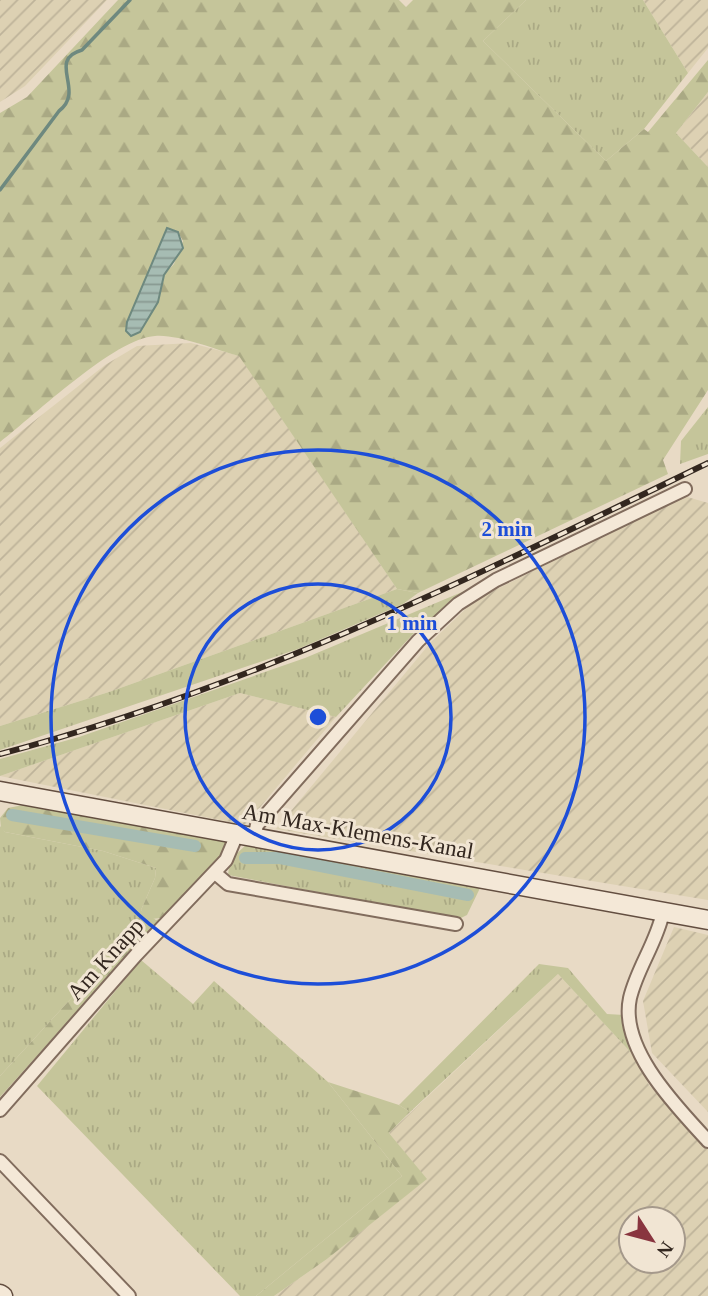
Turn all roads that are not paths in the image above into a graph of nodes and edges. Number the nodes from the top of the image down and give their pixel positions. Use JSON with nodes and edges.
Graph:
{"nodes":[{"id":1,"x":685,"y":489,"type":"dead end"},
{"id":2,"x":0,"y":792,"type":"edge"},
{"id":3,"x":246,"y":836,"type":"junction"},
{"id":4,"x":215,"y":873,"type":"junction"},
{"id":5,"x":663,"y":912,"type":"junction"},
{"id":6,"x":708,"y":920,"type":"edge"},
{"id":7,"x":456,"y":923,"type":"dead end"},
{"id":8,"x":0,"y":1111,"type":"edge"},
{"id":9,"x":708,"y":1141,"type":"edge"},
{"id":10,"x":0,"y":1161,"type":"edge"},
{"id":11,"x":129,"y":1296,"type":"edge"}],
"edges":[{"from":1,"to":3,"type":"street","name":"Am Knapp"},
{"from":2,"to":3,"type":"main road","name":"Am Max-Klemens-Kanal"},
{"from":3,"to":4,"type":"street","name":"Am Knapp"},
{"from":3,"to":5,"type":"main road","name":"Am Max-Klemens-Kanal"},
{"from":4,"to":7,"type":"street"},
{"from":4,"to":8,"type":"street","name":"Am Knapp"},
{"from":5,"to":6,"type":"main road","name":"Am Max-Klemens-Kanal"},
{"from":5,"to":9,"type":"street"},
{"from":10,"to":11,"type":"street"}]}
